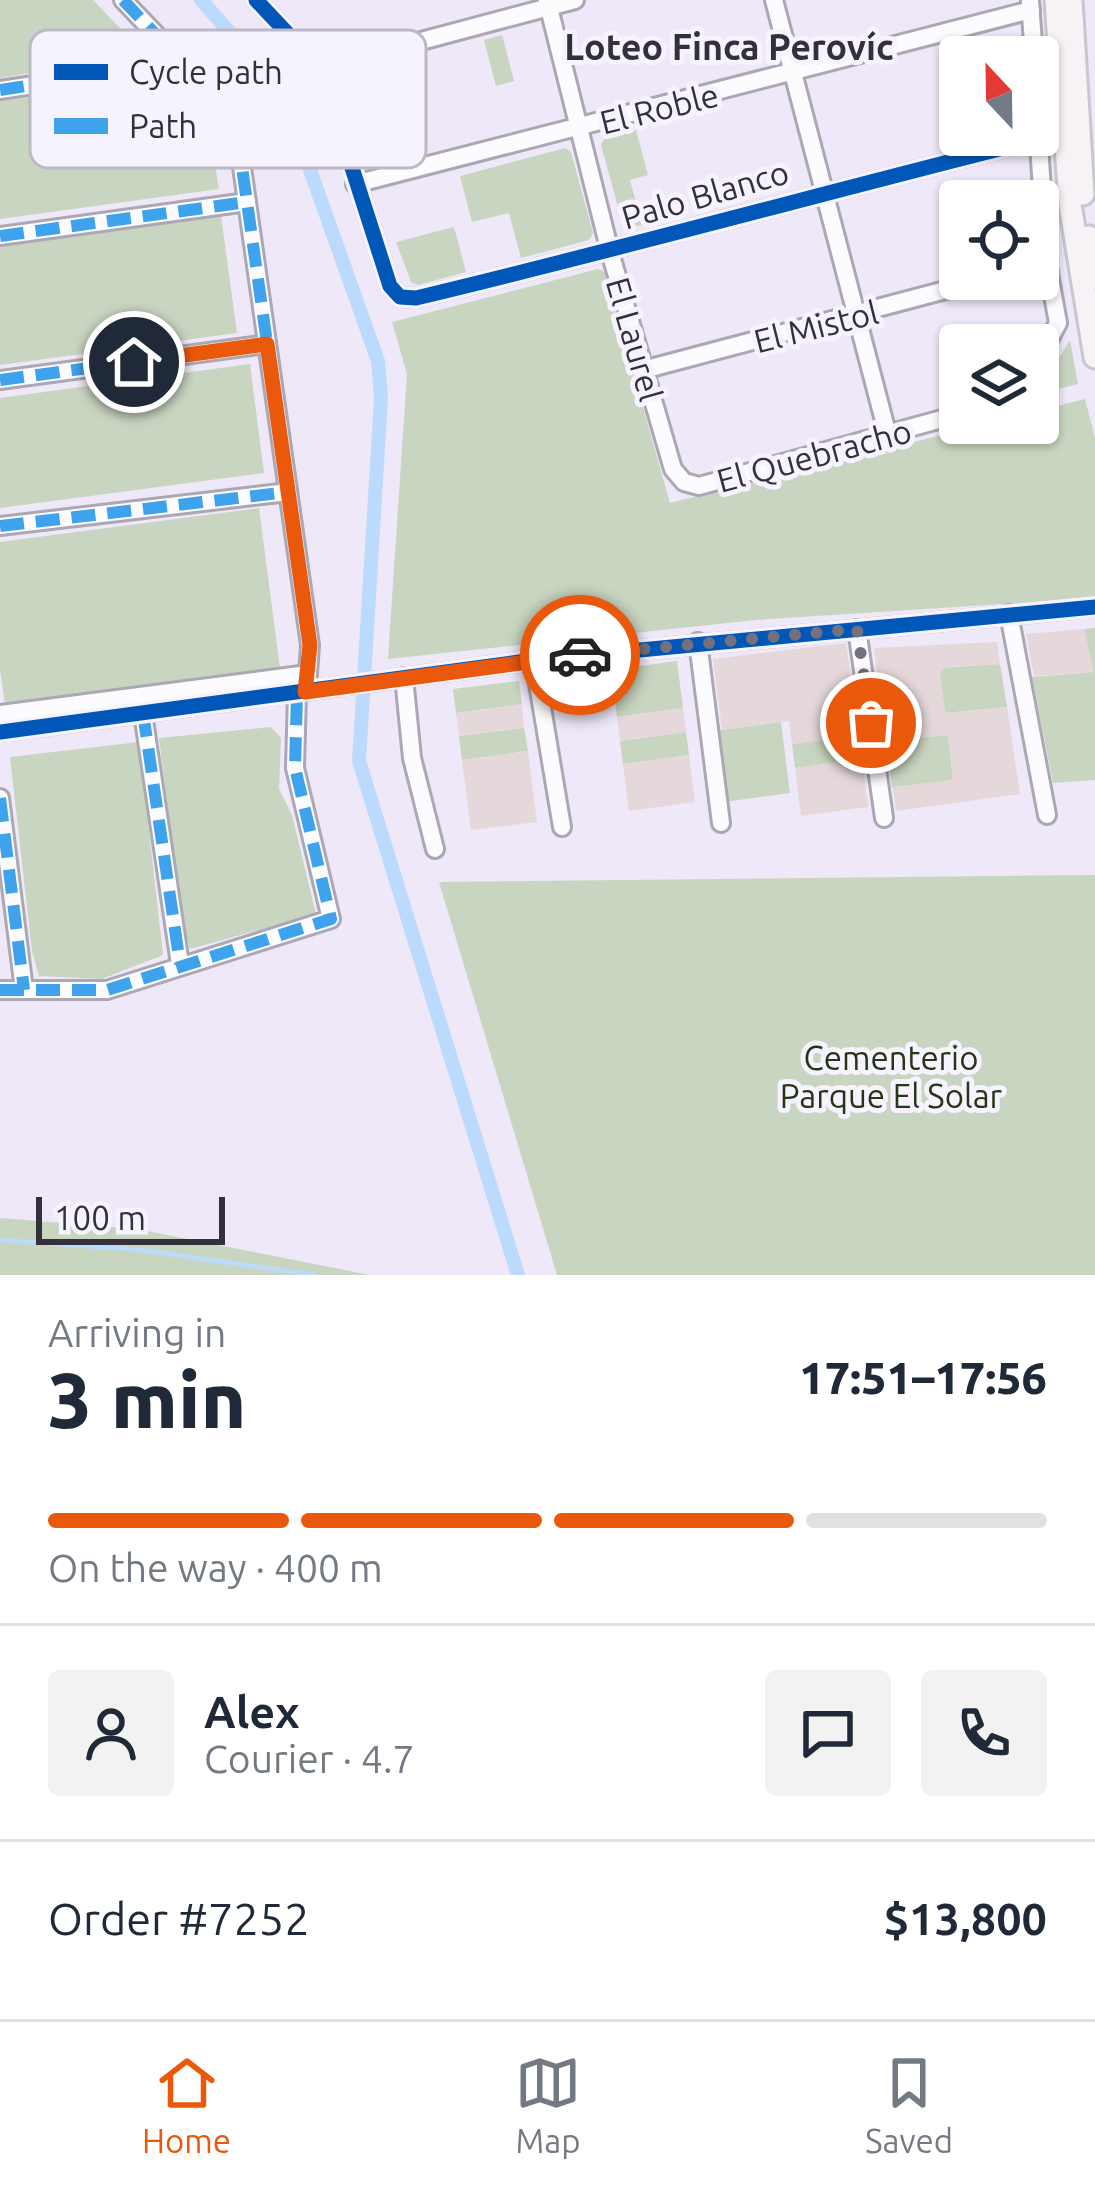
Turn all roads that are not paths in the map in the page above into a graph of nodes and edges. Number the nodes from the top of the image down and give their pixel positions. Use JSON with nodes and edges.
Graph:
{"nodes":[{"id":1,"x":123,"y":0,"type":"edge"},
{"id":2,"x":256,"y":0,"type":"edge"},
{"id":3,"x":575,"y":0,"type":"edge"},
{"id":4,"x":774,"y":0,"type":"edge"},
{"id":5,"x":1056,"y":0,"type":"edge"},
{"id":6,"x":1071,"y":0,"type":"edge"},
{"id":7,"x":548,"y":3,"type":"edge"},
{"id":8,"x":1030,"y":5,"type":"edge"},
{"id":9,"x":153,"y":30,"type":"edge"},
{"id":10,"x":284,"y":30,"type":"edge"},
{"id":11,"x":1032,"y":36,"type":"edge"},
{"id":12,"x":426,"y":38,"type":"edge"},
{"id":13,"x":793,"y":74,"type":"junction"},
{"id":14,"x":30,"y":85,"type":"edge"},
{"id":15,"x":0,"y":90,"type":"edge"},
{"id":16,"x":580,"y":128,"type":"junction"},
{"id":17,"x":959,"y":156,"type":"edge"},
{"id":18,"x":426,"y":166,"type":"edge"},
{"id":19,"x":242,"y":168,"type":"edge"},
{"id":20,"x":350,"y":168,"type":"edge"},
{"id":21,"x":419,"y":168,"type":"edge"},
{"id":22,"x":355,"y":184,"type":"junction"},
{"id":23,"x":824,"y":192,"type":"junction"},
{"id":24,"x":248,"y":202,"type":"junction"},
{"id":25,"x":0,"y":236,"type":"edge"},
{"id":26,"x":610,"y":252,"type":"junction"},
{"id":27,"x":1095,"y":278,"type":"edge"},
{"id":28,"x":939,"y":293,"type":"edge"},
{"id":29,"x":856,"y":316,"type":"junction"},
{"id":30,"x":267,"y":344,"type":"junction"},
{"id":31,"x":1095,"y":357,"type":"edge"},
{"id":32,"x":643,"y":370,"type":"junction"},
{"id":33,"x":0,"y":380,"type":"edge"},
{"id":34,"x":939,"y":420,"type":"edge"},
{"id":35,"x":888,"y":436,"type":"junction"},
{"id":36,"x":673,"y":469,"type":"joint"},
{"id":37,"x":288,"y":492,"type":"junction"},
{"id":38,"x":0,"y":526,"type":"edge"},
{"id":39,"x":1095,"y":607,"type":"edge"},
{"id":40,"x":1009,"y":614,"type":"junction"},
{"id":41,"x":857,"y":629,"type":"junction"},
{"id":42,"x":698,"y":642,"type":"junction"},
{"id":43,"x":534,"y":660,"type":"junction"},
{"id":44,"x":404,"y":677,"type":"junction"},
{"id":45,"x":303,"y":686,"type":"junction"},
{"id":46,"x":143,"y":713,"type":"junction"},
{"id":47,"x":0,"y":714,"type":"edge"},
{"id":48,"x":0,"y":732,"type":"edge"},
{"id":49,"x":0,"y":798,"type":"edge"},
{"id":50,"x":1046,"y":815,"type":"dead end"},
{"id":51,"x":884,"y":818,"type":"dead end"},
{"id":52,"x":721,"y":823,"type":"dead end"},
{"id":53,"x":562,"y":827,"type":"dead end"},
{"id":54,"x":435,"y":849,"type":"dead end"},
{"id":55,"x":180,"y":964,"type":"junction"},
{"id":56,"x":0,"y":990,"type":"edge"},
{"id":57,"x":24,"y":990,"type":"junction"}],
"edges":[{"from":1,"to":9,"type":"street"},
{"from":2,"to":10,"type":"street"},
{"from":3,"to":7,"type":"street"},
{"from":4,"to":13,"type":"street"},
{"from":5,"to":31,"type":"main road"},
{"from":6,"to":27,"type":"main road"},
{"from":7,"to":12,"type":"street"},
{"from":7,"to":16,"type":"street","name":"El Laurel"},
{"from":8,"to":11,"type":"street"},
{"from":8,"to":13,"type":"street","name":"El Roble"},
{"from":13,"to":16,"type":"street","name":"El Roble"},
{"from":13,"to":23,"type":"street"},
{"from":14,"to":15,"type":"street"},
{"from":16,"to":18,"type":"street","name":"El Roble"},
{"from":16,"to":26,"type":"street","name":"El Laurel"},
{"from":17,"to":23,"type":"street","name":"Palo Blanco"},
{"from":19,"to":24,"type":"street"},
{"from":20,"to":22,"type":"street"},
{"from":21,"to":22,"type":"street","name":"El Roble"},
{"from":22,"to":26,"type":"street","name":"Palo Blanco"},
{"from":23,"to":26,"type":"street","name":"Palo Blanco"},
{"from":23,"to":29,"type":"street"},
{"from":24,"to":25,"type":"street"},
{"from":24,"to":30,"type":"street"},
{"from":26,"to":32,"type":"street","name":"El Laurel"},
{"from":28,"to":29,"type":"street","name":"El Mistol"},
{"from":29,"to":32,"type":"street","name":"El Mistol"},
{"from":29,"to":35,"type":"street"},
{"from":30,"to":33,"type":"street"},
{"from":30,"to":37,"type":"street"},
{"from":32,"to":36,"type":"street","name":"El Laurel"},
{"from":34,"to":35,"type":"street","name":"El Quebracho"},
{"from":35,"to":36,"type":"street","name":"El Quebracho"},
{"from":37,"to":38,"type":"street"},
{"from":37,"to":45,"type":"street"},
{"from":39,"to":40,"type":"street"},
{"from":40,"to":41,"type":"street"},
{"from":40,"to":50,"type":"street"},
{"from":41,"to":42,"type":"street"},
{"from":41,"to":51,"type":"street"},
{"from":42,"to":43,"type":"street"},
{"from":42,"to":52,"type":"street"},
{"from":43,"to":44,"type":"street"},
{"from":43,"to":53,"type":"street"},
{"from":44,"to":45,"type":"street"},
{"from":44,"to":54,"type":"street"},
{"from":45,"to":46,"type":"street"},
{"from":45,"to":47,"type":"street"},
{"from":45,"to":55,"type":"street"},
{"from":46,"to":48,"type":"street"},
{"from":46,"to":55,"type":"street"},
{"from":49,"to":57,"type":"street"},
{"from":55,"to":57,"type":"street"},
{"from":56,"to":57,"type":"street"}]}
